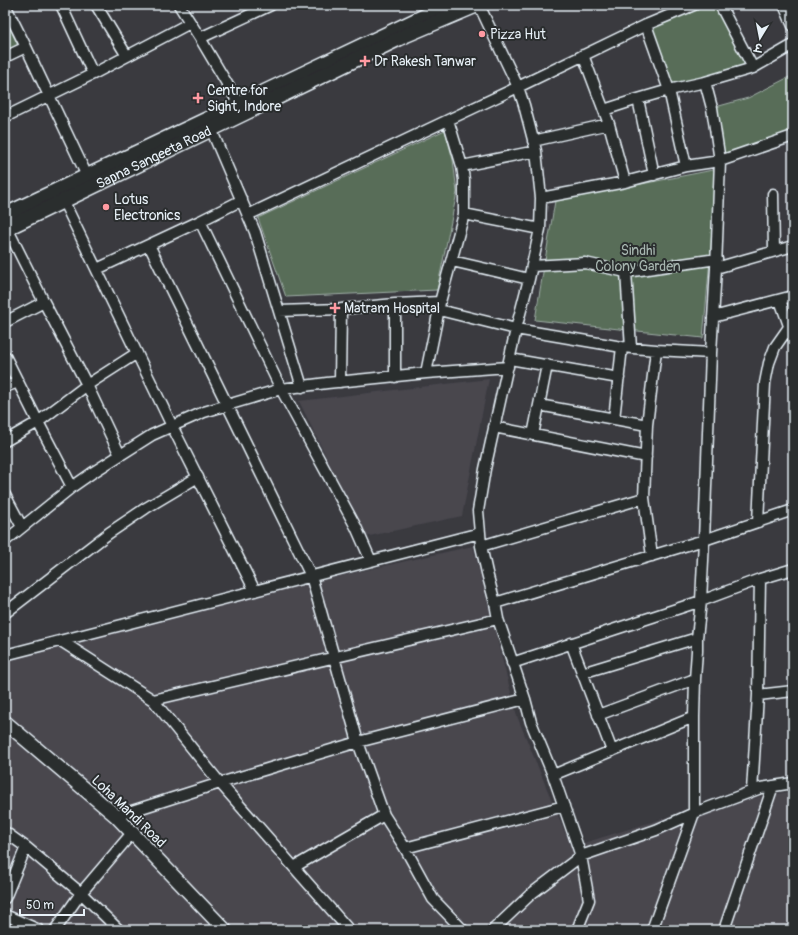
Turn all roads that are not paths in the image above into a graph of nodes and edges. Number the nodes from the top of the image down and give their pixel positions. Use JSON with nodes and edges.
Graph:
{"nodes":[{"id":1,"x":5,"y":5,"type":"edge"},
{"id":2,"x":61,"y":5,"type":"edge"},
{"id":3,"x":96,"y":5,"type":"edge"},
{"id":4,"x":178,"y":5,"type":"edge"},
{"id":5,"x":271,"y":5,"type":"edge"},
{"id":6,"x":448,"y":5,"type":"edge"},
{"id":7,"x":478,"y":5,"type":"edge"},
{"id":8,"x":692,"y":5,"type":"edge"},
{"id":9,"x":720,"y":5,"type":"edge"},
{"id":10,"x":784,"y":5,"type":"edge"},
{"id":11,"x":190,"y":23,"type":"junction"},
{"id":12,"x":646,"y":25,"type":"junction"},
{"id":13,"x":793,"y":26,"type":"edge"},
{"id":14,"x":200,"y":38,"type":"junction"},
{"id":15,"x":793,"y":45,"type":"edge"},
{"id":16,"x":26,"y":47,"type":"junction"},
{"id":17,"x":127,"y":56,"type":"junction"},
{"id":18,"x":583,"y":56,"type":"junction"},
{"id":19,"x":5,"y":57,"type":"edge"},
{"id":20,"x":753,"y":68,"type":"junction"},
{"id":21,"x":93,"y":74,"type":"junction"},
{"id":22,"x":705,"y":82,"type":"junction"},
{"id":23,"x":518,"y":87,"type":"junction"},
{"id":24,"x":669,"y":90,"type":"junction"},
{"id":25,"x":49,"y":95,"type":"junction"},
{"id":26,"x":638,"y":99,"type":"junction"},
{"id":27,"x":242,"y":108,"type":"junction"},
{"id":28,"x":604,"y":110,"type":"junction"},
{"id":29,"x":5,"y":117,"type":"edge"},
{"id":30,"x":448,"y":120,"type":"junction"},
{"id":31,"x":609,"y":124,"type":"junction"},
{"id":32,"x":211,"y":129,"type":"junction"},
{"id":33,"x":793,"y":136,"type":"edge"},
{"id":34,"x":534,"y":146,"type":"junction"},
{"id":35,"x":720,"y":161,"type":"junction"},
{"id":36,"x":462,"y":166,"type":"junction"},
{"id":37,"x":686,"y":166,"type":"junction"},
{"id":38,"x":654,"y":175,"type":"junction"},
{"id":39,"x":87,"y":176,"type":"junction"},
{"id":40,"x":625,"y":182,"type":"junction"},
{"id":41,"x":774,"y":194,"type":"dead end"},
{"id":42,"x":541,"y":198,"type":"junction"},
{"id":43,"x":63,"y":200,"type":"junction"},
{"id":44,"x":242,"y":200,"type":"junction"},
{"id":45,"x":464,"y":214,"type":"junction"},
{"id":46,"x":248,"y":215,"type":"junction"},
{"id":47,"x":200,"y":221,"type":"junction"},
{"id":48,"x":6,"y":224,"type":"edge"},
{"id":49,"x":540,"y":229,"type":"junction"},
{"id":50,"x":149,"y":245,"type":"junction"},
{"id":51,"x":793,"y":246,"type":"edge"},
{"id":52,"x":774,"y":251,"type":"junction"},
{"id":53,"x":452,"y":261,"type":"junction"},
{"id":54,"x":716,"y":263,"type":"junction"},
{"id":55,"x":532,"y":266,"type":"junction"},
{"id":56,"x":97,"y":269,"type":"junction"},
{"id":57,"x":626,"y":272,"type":"junction"},
{"id":58,"x":529,"y":279,"type":"junction"},
{"id":59,"x":793,"y":296,"type":"edge"},
{"id":60,"x":780,"y":300,"type":"junction"},
{"id":61,"x":44,"y":302,"type":"junction"},
{"id":62,"x":395,"y":304,"type":"junction"},
{"id":63,"x":439,"y":306,"type":"junction"},
{"id":64,"x":340,"y":308,"type":"junction"},
{"id":65,"x":279,"y":310,"type":"junction"},
{"id":66,"x":713,"y":317,"type":"junction"},
{"id":67,"x":5,"y":322,"type":"edge"},
{"id":68,"x":789,"y":327,"type":"junction"},
{"id":69,"x":516,"y":329,"type":"junction"},
{"id":70,"x":793,"y":337,"type":"edge"},
{"id":71,"x":626,"y":348,"type":"junction"},
{"id":72,"x":656,"y":350,"type":"junction"},
{"id":73,"x":137,"y":353,"type":"junction"},
{"id":74,"x":711,"y":353,"type":"junction"},
{"id":75,"x":5,"y":356,"type":"edge"},
{"id":76,"x":509,"y":363,"type":"junction"},
{"id":77,"x":547,"y":365,"type":"junction"},
{"id":78,"x":426,"y":373,"type":"junction"},
{"id":79,"x":396,"y":377,"type":"junction"},
{"id":80,"x":619,"y":378,"type":"junction"},
{"id":81,"x":18,"y":382,"type":"junction"},
{"id":82,"x":340,"y":382,"type":"junction"},
{"id":83,"x":87,"y":385,"type":"junction"},
{"id":84,"x":5,"y":387,"type":"edge"},
{"id":85,"x":302,"y":387,"type":"junction"},
{"id":86,"x":281,"y":389,"type":"junction"},
{"id":87,"x":227,"y":405,"type":"junction"},
{"id":88,"x":539,"y":405,"type":"junction"},
{"id":89,"x":614,"y":419,"type":"junction"},
{"id":90,"x":38,"y":422,"type":"junction"},
{"id":91,"x":647,"y":425,"type":"junction"},
{"id":92,"x":172,"y":426,"type":"junction"},
{"id":93,"x":494,"y":427,"type":"junction"},
{"id":94,"x":533,"y":435,"type":"junction"},
{"id":95,"x":5,"y":440,"type":"edge"},
{"id":96,"x":120,"y":455,"type":"junction"},
{"id":97,"x":646,"y":457,"type":"junction"},
{"id":98,"x":198,"y":477,"type":"junction"},
{"id":99,"x":72,"y":487,"type":"junction"},
{"id":100,"x":5,"y":494,"type":"edge"},
{"id":101,"x":644,"y":498,"type":"junction"},
{"id":102,"x":793,"y":510,"type":"edge"},
{"id":103,"x":758,"y":522,"type":"junction"},
{"id":104,"x":22,"y":527,"type":"junction"},
{"id":105,"x":480,"y":533,"type":"junction"},
{"id":106,"x":704,"y":540,"type":"junction"},
{"id":107,"x":5,"y":541,"type":"edge"},
{"id":108,"x":481,"y":546,"type":"junction"},
{"id":109,"x":652,"y":556,"type":"junction"},
{"id":110,"x":371,"y":561,"type":"junction"},
{"id":111,"x":793,"y":569,"type":"edge"},
{"id":112,"x":311,"y":576,"type":"junction"},
{"id":113,"x":760,"y":579,"type":"junction"},
{"id":114,"x":255,"y":591,"type":"junction"},
{"id":115,"x":701,"y":601,"type":"junction"},
{"id":116,"x":495,"y":603,"type":"junction"},
{"id":117,"x":5,"y":613,"type":"edge"},
{"id":118,"x":498,"y":619,"type":"junction"},
{"id":119,"x":697,"y":638,"type":"junction"},
{"id":120,"x":61,"y":640,"type":"junction"},
{"id":121,"x":571,"y":643,"type":"junction"},
{"id":122,"x":5,"y":655,"type":"edge"},
{"id":123,"x":334,"y":657,"type":"junction"},
{"id":124,"x":512,"y":663,"type":"junction"},
{"id":125,"x":582,"y":673,"type":"junction"},
{"id":126,"x":695,"y":679,"type":"junction"},
{"id":127,"x":793,"y":691,"type":"edge"},
{"id":128,"x":758,"y":695,"type":"junction"},
{"id":129,"x":525,"y":699,"type":"junction"},
{"id":130,"x":153,"y":700,"type":"junction"},
{"id":131,"x":598,"y":715,"type":"junction"},
{"id":132,"x":694,"y":717,"type":"junction"},
{"id":133,"x":6,"y":725,"type":"edge"},
{"id":134,"x":358,"y":742,"type":"junction"},
{"id":135,"x":612,"y":751,"type":"junction"},
{"id":136,"x":553,"y":775,"type":"junction"},
{"id":137,"x":220,"y":783,"type":"junction"},
{"id":138,"x":793,"y":783,"type":"edge"},
{"id":139,"x":773,"y":786,"type":"junction"},
{"id":140,"x":752,"y":792,"type":"junction"},
{"id":141,"x":564,"y":806,"type":"junction"},
{"id":142,"x":694,"y":813,"type":"junction"},
{"id":143,"x":384,"y":815,"type":"junction"},
{"id":144,"x":116,"y":816,"type":"junction"},
{"id":145,"x":5,"y":832,"type":"edge"},
{"id":146,"x":132,"y":833,"type":"junction"},
{"id":147,"x":26,"y":847,"type":"junction"},
{"id":148,"x":405,"y":848,"type":"junction"},
{"id":149,"x":581,"y":856,"type":"junction"},
{"id":150,"x":294,"y":867,"type":"junction"},
{"id":151,"x":81,"y":894,"type":"junction"},
{"id":152,"x":5,"y":898,"type":"edge"},
{"id":153,"x":5,"y":915,"type":"edge"},
{"id":154,"x":39,"y":930,"type":"edge"},
{"id":155,"x":56,"y":930,"type":"edge"},
{"id":156,"x":119,"y":930,"type":"edge"},
{"id":157,"x":224,"y":930,"type":"edge"},
{"id":158,"x":350,"y":930,"type":"edge"},
{"id":159,"x":462,"y":930,"type":"edge"},
{"id":160,"x":493,"y":930,"type":"edge"},
{"id":161,"x":577,"y":930,"type":"edge"},
{"id":162,"x":652,"y":930,"type":"edge"},
{"id":163,"x":724,"y":930,"type":"edge"}],
"edges":[{"from":1,"to":16,"type":"street"},
{"from":2,"to":21,"type":"street"},
{"from":3,"to":17,"type":"street"},
{"from":4,"to":11,"type":"street"},
{"from":5,"to":14,"type":"street"},
{"from":6,"to":27,"type":"main road","name":"Sapna Sangeeta Road"},
{"from":7,"to":23,"type":"street"},
{"from":7,"to":27,"type":"main road","name":"Sapna Sangeeta Road"},
{"from":8,"to":12,"type":"street"},
{"from":9,"to":20,"type":"street"},
{"from":10,"to":13,"type":"street"},
{"from":11,"to":14,"type":"street"},
{"from":11,"to":17,"type":"street"},
{"from":12,"to":18,"type":"street"},
{"from":12,"to":24,"type":"street"},
{"from":14,"to":27,"type":"street"},
{"from":15,"to":20,"type":"street"},
{"from":16,"to":19,"type":"street"},
{"from":16,"to":25,"type":"street"},
{"from":17,"to":21,"type":"street"},
{"from":18,"to":23,"type":"street"},
{"from":18,"to":28,"type":"street"},
{"from":20,"to":22,"type":"street"},
{"from":21,"to":25,"type":"street"},
{"from":22,"to":24,"type":"street"},
{"from":22,"to":35,"type":"street"},
{"from":23,"to":30,"type":"street"},
{"from":23,"to":34,"type":"street"},
{"from":24,"to":26,"type":"street"},
{"from":24,"to":37,"type":"street"},
{"from":25,"to":29,"type":"street"},
{"from":25,"to":39,"type":"street"},
{"from":26,"to":28,"type":"street"},
{"from":26,"to":38,"type":"street"},
{"from":27,"to":32,"type":"main road","name":"Sapna Sangeeta Road"},
{"from":27,"to":39,"type":"main road","name":"Sapna Sangeeta Road"},
{"from":28,"to":31,"type":"street"},
{"from":30,"to":36,"type":"street"},
{"from":30,"to":46,"type":"street"},
{"from":31,"to":34,"type":"street"},
{"from":31,"to":40,"type":"street"},
{"from":32,"to":43,"type":"main road","name":"Sapna Sangeeta Road"},
{"from":32,"to":44,"type":"street"},
{"from":33,"to":35,"type":"street"},
{"from":34,"to":36,"type":"street"},
{"from":34,"to":42,"type":"street"},
{"from":35,"to":37,"type":"street"},
{"from":35,"to":54,"type":"street"},
{"from":36,"to":45,"type":"street"},
{"from":37,"to":38,"type":"street"},
{"from":38,"to":40,"type":"street"},
{"from":39,"to":48,"type":"main road","name":"Sapna Sangeeta Road"},
{"from":40,"to":42,"type":"street"},
{"from":41,"to":52,"type":"street"},
{"from":42,"to":49,"type":"street"},
{"from":43,"to":48,"type":"main road","name":"Sapna Sangeeta Road"},
{"from":43,"to":56,"type":"street"},
{"from":44,"to":46,"type":"street"},
{"from":44,"to":47,"type":"street"},
{"from":45,"to":49,"type":"street"},
{"from":45,"to":53,"type":"street"},
{"from":46,"to":65,"type":"street"},
{"from":47,"to":50,"type":"street"},
{"from":47,"to":86,"type":"street"},
{"from":48,"to":61,"type":"street"},
{"from":49,"to":55,"type":"street"},
{"from":50,"to":56,"type":"street"},
{"from":50,"to":87,"type":"street"},
{"from":51,"to":52,"type":"street"},
{"from":52,"to":54,"type":"street"},
{"from":53,"to":58,"type":"street"},
{"from":53,"to":63,"type":"street"},
{"from":54,"to":57,"type":"street"},
{"from":54,"to":66,"type":"street"},
{"from":55,"to":57,"type":"street"},
{"from":55,"to":58,"type":"street"},
{"from":56,"to":73,"type":"street"},
{"from":57,"to":71,"type":"street"},
{"from":58,"to":69,"type":"street"},
{"from":59,"to":60,"type":"street"},
{"from":60,"to":66,"type":"street"},
{"from":60,"to":68,"type":"street"},
{"from":61,"to":67,"type":"street"},
{"from":61,"to":83,"type":"street"},
{"from":62,"to":63,"type":"street"},
{"from":62,"to":64,"type":"street"},
{"from":62,"to":79,"type":"street"},
{"from":63,"to":69,"type":"street"},
{"from":63,"to":78,"type":"street"},
{"from":64,"to":65,"type":"street"},
{"from":64,"to":82,"type":"street"},
{"from":65,"to":85,"type":"street"},
{"from":66,"to":74,"type":"street"},
{"from":68,"to":70,"type":"street"},
{"from":68,"to":103,"type":"street"},
{"from":69,"to":71,"type":"street"},
{"from":69,"to":76,"type":"street"},
{"from":71,"to":72,"type":"street"},
{"from":71,"to":80,"type":"street"},
{"from":72,"to":74,"type":"street"},
{"from":72,"to":91,"type":"street"},
{"from":73,"to":83,"type":"street"},
{"from":73,"to":92,"type":"street"},
{"from":74,"to":106,"type":"street"},
{"from":75,"to":81,"type":"street"},
{"from":76,"to":77,"type":"street"},
{"from":76,"to":78,"type":"street"},
{"from":76,"to":93,"type":"street"},
{"from":77,"to":80,"type":"street"},
{"from":77,"to":88,"type":"street"},
{"from":78,"to":79,"type":"street"},
{"from":79,"to":82,"type":"street"},
{"from":80,"to":89,"type":"street"},
{"from":81,"to":84,"type":"street"},
{"from":81,"to":90,"type":"street"},
{"from":82,"to":85,"type":"street"},
{"from":83,"to":90,"type":"street"},
{"from":83,"to":96,"type":"street"},
{"from":85,"to":86,"type":"street"},
{"from":86,"to":87,"type":"street"},
{"from":86,"to":110,"type":"street"},
{"from":87,"to":92,"type":"street"},
{"from":87,"to":112,"type":"street"},
{"from":88,"to":89,"type":"street"},
{"from":88,"to":94,"type":"street"},
{"from":89,"to":91,"type":"street"},
{"from":90,"to":95,"type":"street"},
{"from":90,"to":99,"type":"street"},
{"from":91,"to":97,"type":"street"},
{"from":92,"to":96,"type":"street"},
{"from":92,"to":98,"type":"street"},
{"from":93,"to":94,"type":"street"},
{"from":93,"to":105,"type":"street"},
{"from":94,"to":97,"type":"street"},
{"from":96,"to":99,"type":"street"},
{"from":97,"to":101,"type":"street"},
{"from":98,"to":114,"type":"street"},
{"from":98,"to":117,"type":"street"},
{"from":99,"to":104,"type":"street"},
{"from":100,"to":104,"type":"street"},
{"from":101,"to":108,"type":"street"},
{"from":101,"to":109,"type":"street"},
{"from":102,"to":103,"type":"street"},
{"from":103,"to":106,"type":"street"},
{"from":104,"to":107,"type":"street"},
{"from":105,"to":108,"type":"street"},
{"from":105,"to":110,"type":"street"},
{"from":106,"to":109,"type":"street"},
{"from":106,"to":115,"type":"street"},
{"from":108,"to":116,"type":"street"},
{"from":109,"to":116,"type":"street"},
{"from":110,"to":112,"type":"street"},
{"from":111,"to":113,"type":"street"},
{"from":112,"to":114,"type":"street"},
{"from":112,"to":123,"type":"street"},
{"from":113,"to":115,"type":"street"},
{"from":113,"to":128,"type":"street"},
{"from":114,"to":120,"type":"street"},
{"from":115,"to":119,"type":"street"},
{"from":115,"to":121,"type":"street"},
{"from":116,"to":118,"type":"street"},
{"from":118,"to":123,"type":"street"},
{"from":118,"to":124,"type":"street"},
{"from":119,"to":125,"type":"street"},
{"from":119,"to":126,"type":"street"},
{"from":120,"to":122,"type":"street"},
{"from":120,"to":130,"type":"street"},
{"from":121,"to":124,"type":"street"},
{"from":121,"to":125,"type":"street"},
{"from":123,"to":130,"type":"street"},
{"from":123,"to":134,"type":"street"},
{"from":124,"to":129,"type":"street"},
{"from":125,"to":131,"type":"street"},
{"from":126,"to":131,"type":"street"},
{"from":126,"to":132,"type":"street"},
{"from":127,"to":128,"type":"street"},
{"from":128,"to":140,"type":"street"},
{"from":129,"to":134,"type":"street"},
{"from":129,"to":136,"type":"street"},
{"from":130,"to":137,"type":"street"},
{"from":131,"to":135,"type":"street"},
{"from":132,"to":135,"type":"street"},
{"from":132,"to":142,"type":"street"},
{"from":133,"to":144,"type":"street","name":"Loha Mandi Road"},
{"from":134,"to":137,"type":"street"},
{"from":134,"to":143,"type":"street"},
{"from":135,"to":136,"type":"street"},
{"from":136,"to":141,"type":"street"},
{"from":137,"to":144,"type":"street"},
{"from":137,"to":150,"type":"street"},
{"from":138,"to":139,"type":"street"},
{"from":139,"to":140,"type":"street"},
{"from":139,"to":163,"type":"street"},
{"from":140,"to":142,"type":"street"},
{"from":141,"to":148,"type":"street"},
{"from":141,"to":149,"type":"street"},
{"from":142,"to":149,"type":"street"},
{"from":142,"to":162,"type":"street"},
{"from":143,"to":148,"type":"street"},
{"from":143,"to":150,"type":"street"},
{"from":144,"to":146,"type":"street","name":"Loha Mandi Road"},
{"from":145,"to":147,"type":"street"},
{"from":146,"to":151,"type":"street"},
{"from":146,"to":157,"type":"street","name":"Loha Mandi Road"},
{"from":147,"to":151,"type":"street"},
{"from":147,"to":152,"type":"street"},
{"from":148,"to":159,"type":"street"},
{"from":149,"to":160,"type":"street"},
{"from":149,"to":161,"type":"street"},
{"from":150,"to":158,"type":"street"},
{"from":151,"to":155,"type":"street"},
{"from":151,"to":156,"type":"street"},
{"from":153,"to":154,"type":"street"}]}
